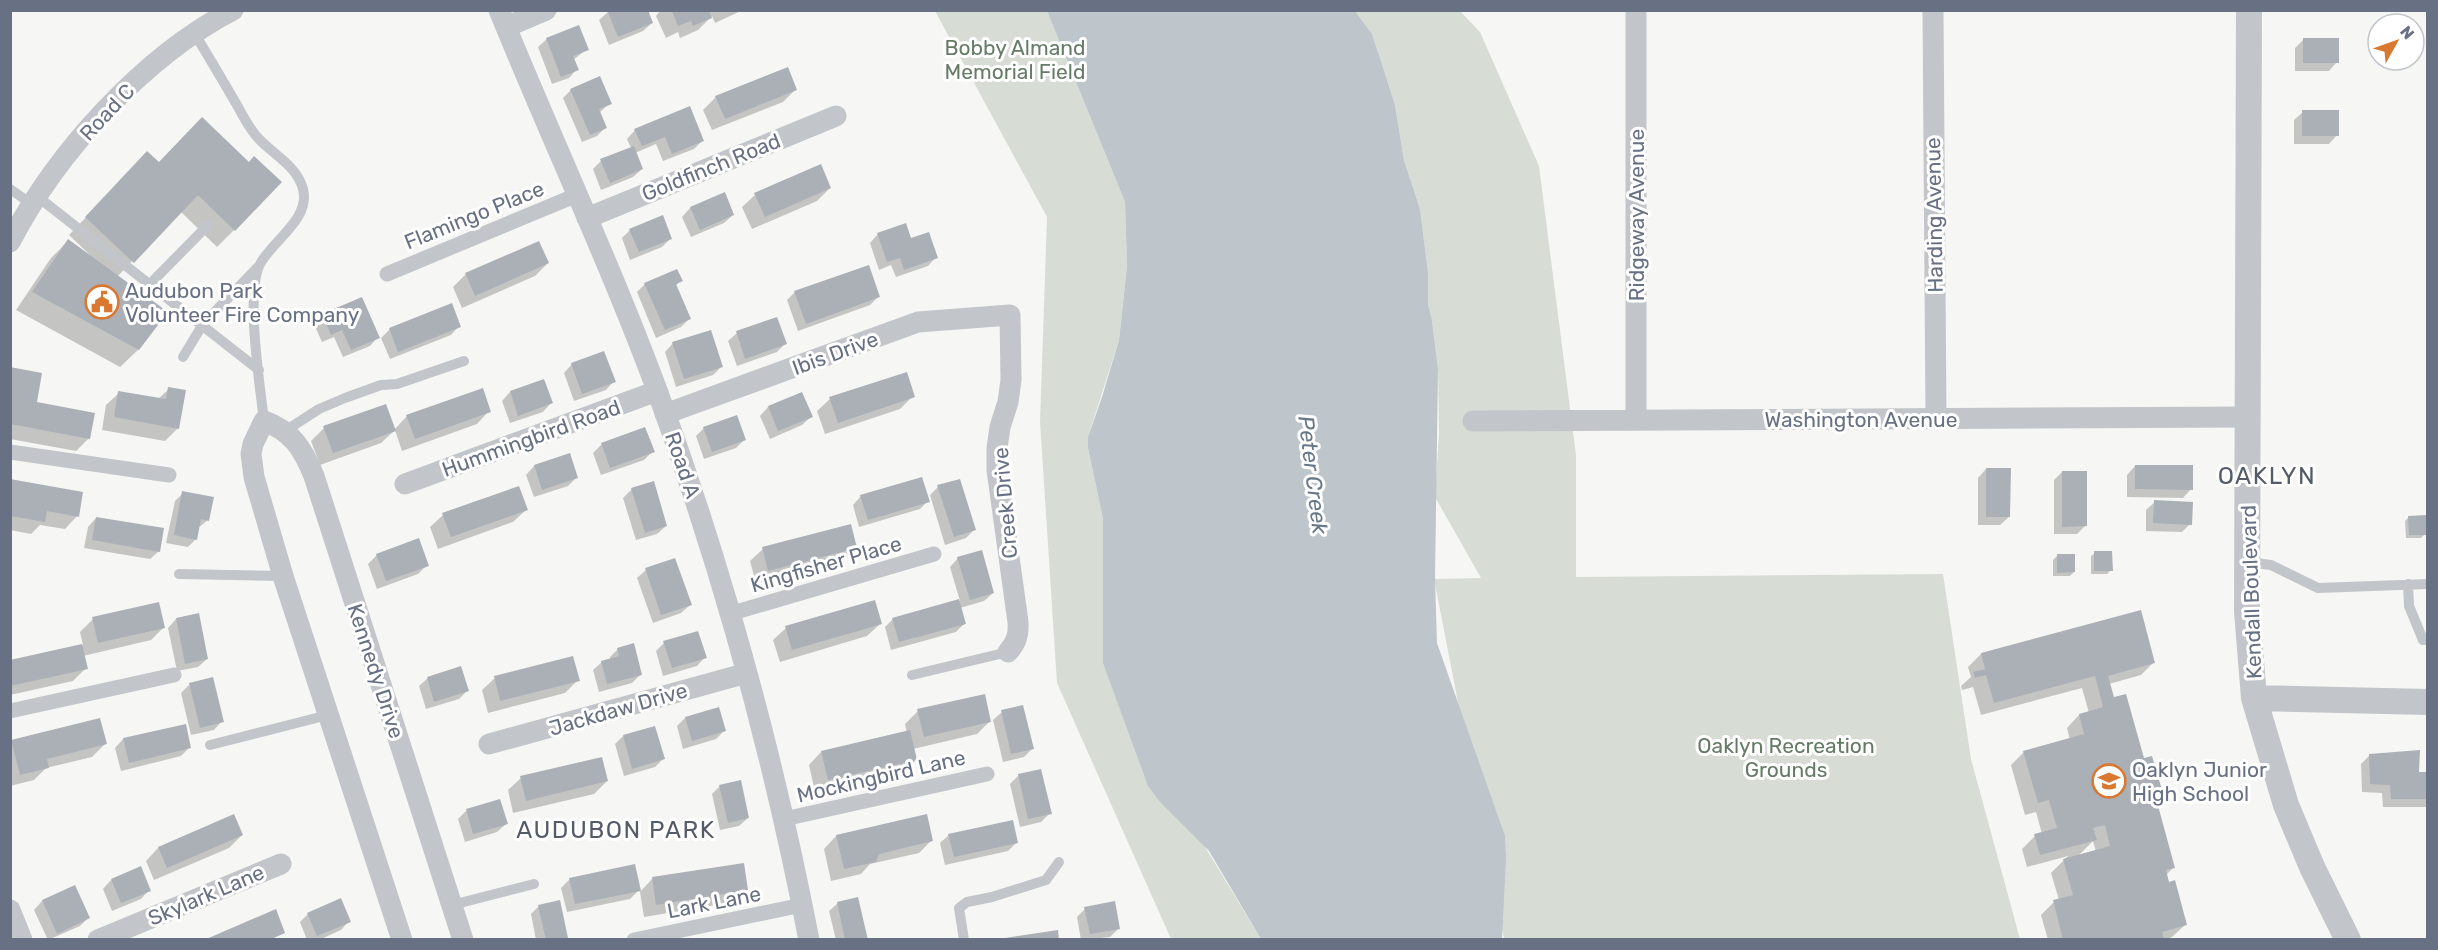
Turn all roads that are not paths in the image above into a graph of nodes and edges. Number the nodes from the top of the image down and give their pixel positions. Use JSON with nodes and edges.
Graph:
{"nodes":[{"id":1,"x":546,"y":10,"type":"edge"},
{"id":2,"x":1636,"y":10,"type":"edge"},
{"id":3,"x":1933,"y":10,"type":"edge"},
{"id":4,"x":2249,"y":10,"type":"edge"},
{"id":5,"x":220,"y":13,"type":"edge"},
{"id":6,"x":502,"y":19,"type":"edge"},
{"id":7,"x":194,"y":33,"type":"junction"},
{"id":8,"x":836,"y":116,"type":"dead end"},
{"id":9,"x":10,"y":189,"type":"edge"},
{"id":10,"x":577,"y":195,"type":"junction"},
{"id":11,"x":35,"y":201,"type":"junction"},
{"id":12,"x":587,"y":218,"type":"junction"},
{"id":13,"x":209,"y":224,"type":"dead end"},
{"id":14,"x":10,"y":242,"type":"edge"},
{"id":15,"x":260,"y":266,"type":"junction"},
{"id":16,"x":387,"y":274,"type":"dead end"},
{"id":17,"x":150,"y":284,"type":"junction"},
{"id":18,"x":1010,"y":315,"type":"joint"},
{"id":19,"x":203,"y":324,"type":"junction"},
{"id":20,"x":183,"y":357,"type":"dead end"},
{"id":21,"x":464,"y":361,"type":"dead end"},
{"id":22,"x":259,"y":370,"type":"junction"},
{"id":23,"x":657,"y":390,"type":"junction"},
{"id":24,"x":665,"y":414,"type":"junction"},
{"id":25,"x":2249,"y":417,"type":"junction"},
{"id":26,"x":1636,"y":419,"type":"junction"},
{"id":27,"x":1936,"y":419,"type":"junction"},
{"id":28,"x":264,"y":421,"type":"junction"},
{"id":29,"x":1473,"y":421,"type":"dead end"},
{"id":30,"x":285,"y":431,"type":"junction"},
{"id":31,"x":10,"y":452,"type":"edge"},
{"id":32,"x":169,"y":475,"type":"dead end"},
{"id":33,"x":405,"y":484,"type":"dead end"},
{"id":34,"x":934,"y":554,"type":"dead end"},
{"id":35,"x":2248,"y":562,"type":"junction"},
{"id":36,"x":179,"y":574,"type":"dead end"},
{"id":37,"x":283,"y":576,"type":"junction"},
{"id":38,"x":2408,"y":584,"type":"junction"},
{"id":39,"x":2427,"y":584,"type":"edge"},
{"id":40,"x":729,"y":614,"type":"junction"},
{"id":41,"x":2427,"y":640,"type":"edge"},
{"id":42,"x":1008,"y":652,"type":"joint"},
{"id":43,"x":747,"y":673,"type":"junction"},
{"id":44,"x":174,"y":675,"type":"dead end"},
{"id":45,"x":912,"y":675,"type":"dead end"},
{"id":46,"x":2254,"y":699,"type":"junction"},
{"id":47,"x":2427,"y":702,"type":"edge"},
{"id":48,"x":10,"y":711,"type":"edge"},
{"id":49,"x":328,"y":716,"type":"junction"},
{"id":50,"x":489,"y":744,"type":"dead end"},
{"id":51,"x":210,"y":745,"type":"dead end"},
{"id":52,"x":987,"y":774,"type":"dead end"},
{"id":53,"x":784,"y":819,"type":"junction"},
{"id":54,"x":1059,"y":862,"type":"dead end"},
{"id":55,"x":281,"y":864,"type":"dead end"},
{"id":56,"x":534,"y":884,"type":"dead end"},
{"id":57,"x":452,"y":905,"type":"junction"},
{"id":58,"x":802,"y":905,"type":"junction"},
{"id":59,"x":10,"y":910,"type":"edge"},
{"id":60,"x":22,"y":939,"type":"edge"},
{"id":61,"x":98,"y":939,"type":"edge"},
{"id":62,"x":402,"y":939,"type":"edge"},
{"id":63,"x":463,"y":939,"type":"edge"},
{"id":64,"x":634,"y":939,"type":"edge"},
{"id":65,"x":809,"y":939,"type":"edge"},
{"id":66,"x":964,"y":939,"type":"edge"},
{"id":67,"x":2348,"y":939,"type":"edge"}],
"edges":[{"from":1,"to":6,"type":"street"},
{"from":2,"to":26,"type":"street","name":"Ridgeway Avenue"},
{"from":3,"to":27,"type":"street","name":"Harding Avenue"},
{"from":4,"to":25,"type":"street","name":"Kendall Boulevard"},
{"from":5,"to":7,"type":"street","name":"Road C"},
{"from":6,"to":10,"type":"street","name":"Road A"},
{"from":7,"to":11,"type":"street","name":"Road C"},
{"from":7,"to":15,"type":"lane"},
{"from":8,"to":12,"type":"street","name":"Goldfinch Road"},
{"from":9,"to":11,"type":"lane"},
{"from":10,"to":12,"type":"street","name":"Road A"},
{"from":10,"to":16,"type":"street","name":"Flamingo Place"},
{"from":11,"to":14,"type":"street","name":"Road C"},
{"from":11,"to":17,"type":"lane"},
{"from":12,"to":23,"type":"street","name":"Road A"},
{"from":13,"to":17,"type":"lane"},
{"from":15,"to":19,"type":"lane"},
{"from":15,"to":22,"type":"lane"},
{"from":17,"to":19,"type":"lane"},
{"from":18,"to":24,"type":"street","name":"Ibis Drive"},
{"from":18,"to":42,"type":"street","name":"Creek Drive"},
{"from":19,"to":20,"type":"lane"},
{"from":19,"to":22,"type":"lane"},
{"from":21,"to":30,"type":"lane"},
{"from":22,"to":28,"type":"lane"},
{"from":23,"to":24,"type":"street","name":"Road A"},
{"from":23,"to":33,"type":"street","name":"Hummingbird Road"},
{"from":24,"to":40,"type":"street","name":"Road A"},
{"from":25,"to":27,"type":"street","name":"Washington Avenue"},
{"from":25,"to":35,"type":"street","name":"Kendall Boulevard"},
{"from":26,"to":27,"type":"street","name":"Washington Avenue"},
{"from":26,"to":29,"type":"street","name":"Washington Avenue"},
{"from":28,"to":30,"type":"street","name":"Kennedy Drive"},
{"from":28,"to":37,"type":"street"},
{"from":30,"to":57,"type":"street","name":"Kennedy Drive"},
{"from":31,"to":32,"type":"street"},
{"from":34,"to":40,"type":"street","name":"Kingfisher Place"},
{"from":35,"to":38,"type":"lane"},
{"from":35,"to":46,"type":"street","name":"Kendall Boulevard"},
{"from":36,"to":37,"type":"lane"},
{"from":37,"to":49,"type":"street"},
{"from":38,"to":39,"type":"lane"},
{"from":38,"to":41,"type":"lane"},
{"from":40,"to":43,"type":"street","name":"Road A"},
{"from":42,"to":45,"type":"lane"},
{"from":43,"to":50,"type":"street","name":"Jackdaw Drive"},
{"from":43,"to":53,"type":"street","name":"Road A"},
{"from":44,"to":48,"type":"street"},
{"from":46,"to":47,"type":"street"},
{"from":46,"to":67,"type":"street","name":"Kendall Boulevard"},
{"from":49,"to":51,"type":"lane"},
{"from":49,"to":62,"type":"street"},
{"from":52,"to":53,"type":"street","name":"Mockingbird Lane"},
{"from":53,"to":58,"type":"street","name":"Road A"},
{"from":54,"to":66,"type":"lane"},
{"from":55,"to":61,"type":"street","name":"Skylark Lane"},
{"from":56,"to":57,"type":"lane"},
{"from":57,"to":63,"type":"street","name":"Kennedy Drive"},
{"from":58,"to":64,"type":"street","name":"Lark Lane"},
{"from":58,"to":65,"type":"street","name":"Road A"},
{"from":59,"to":60,"type":"street"}]}
